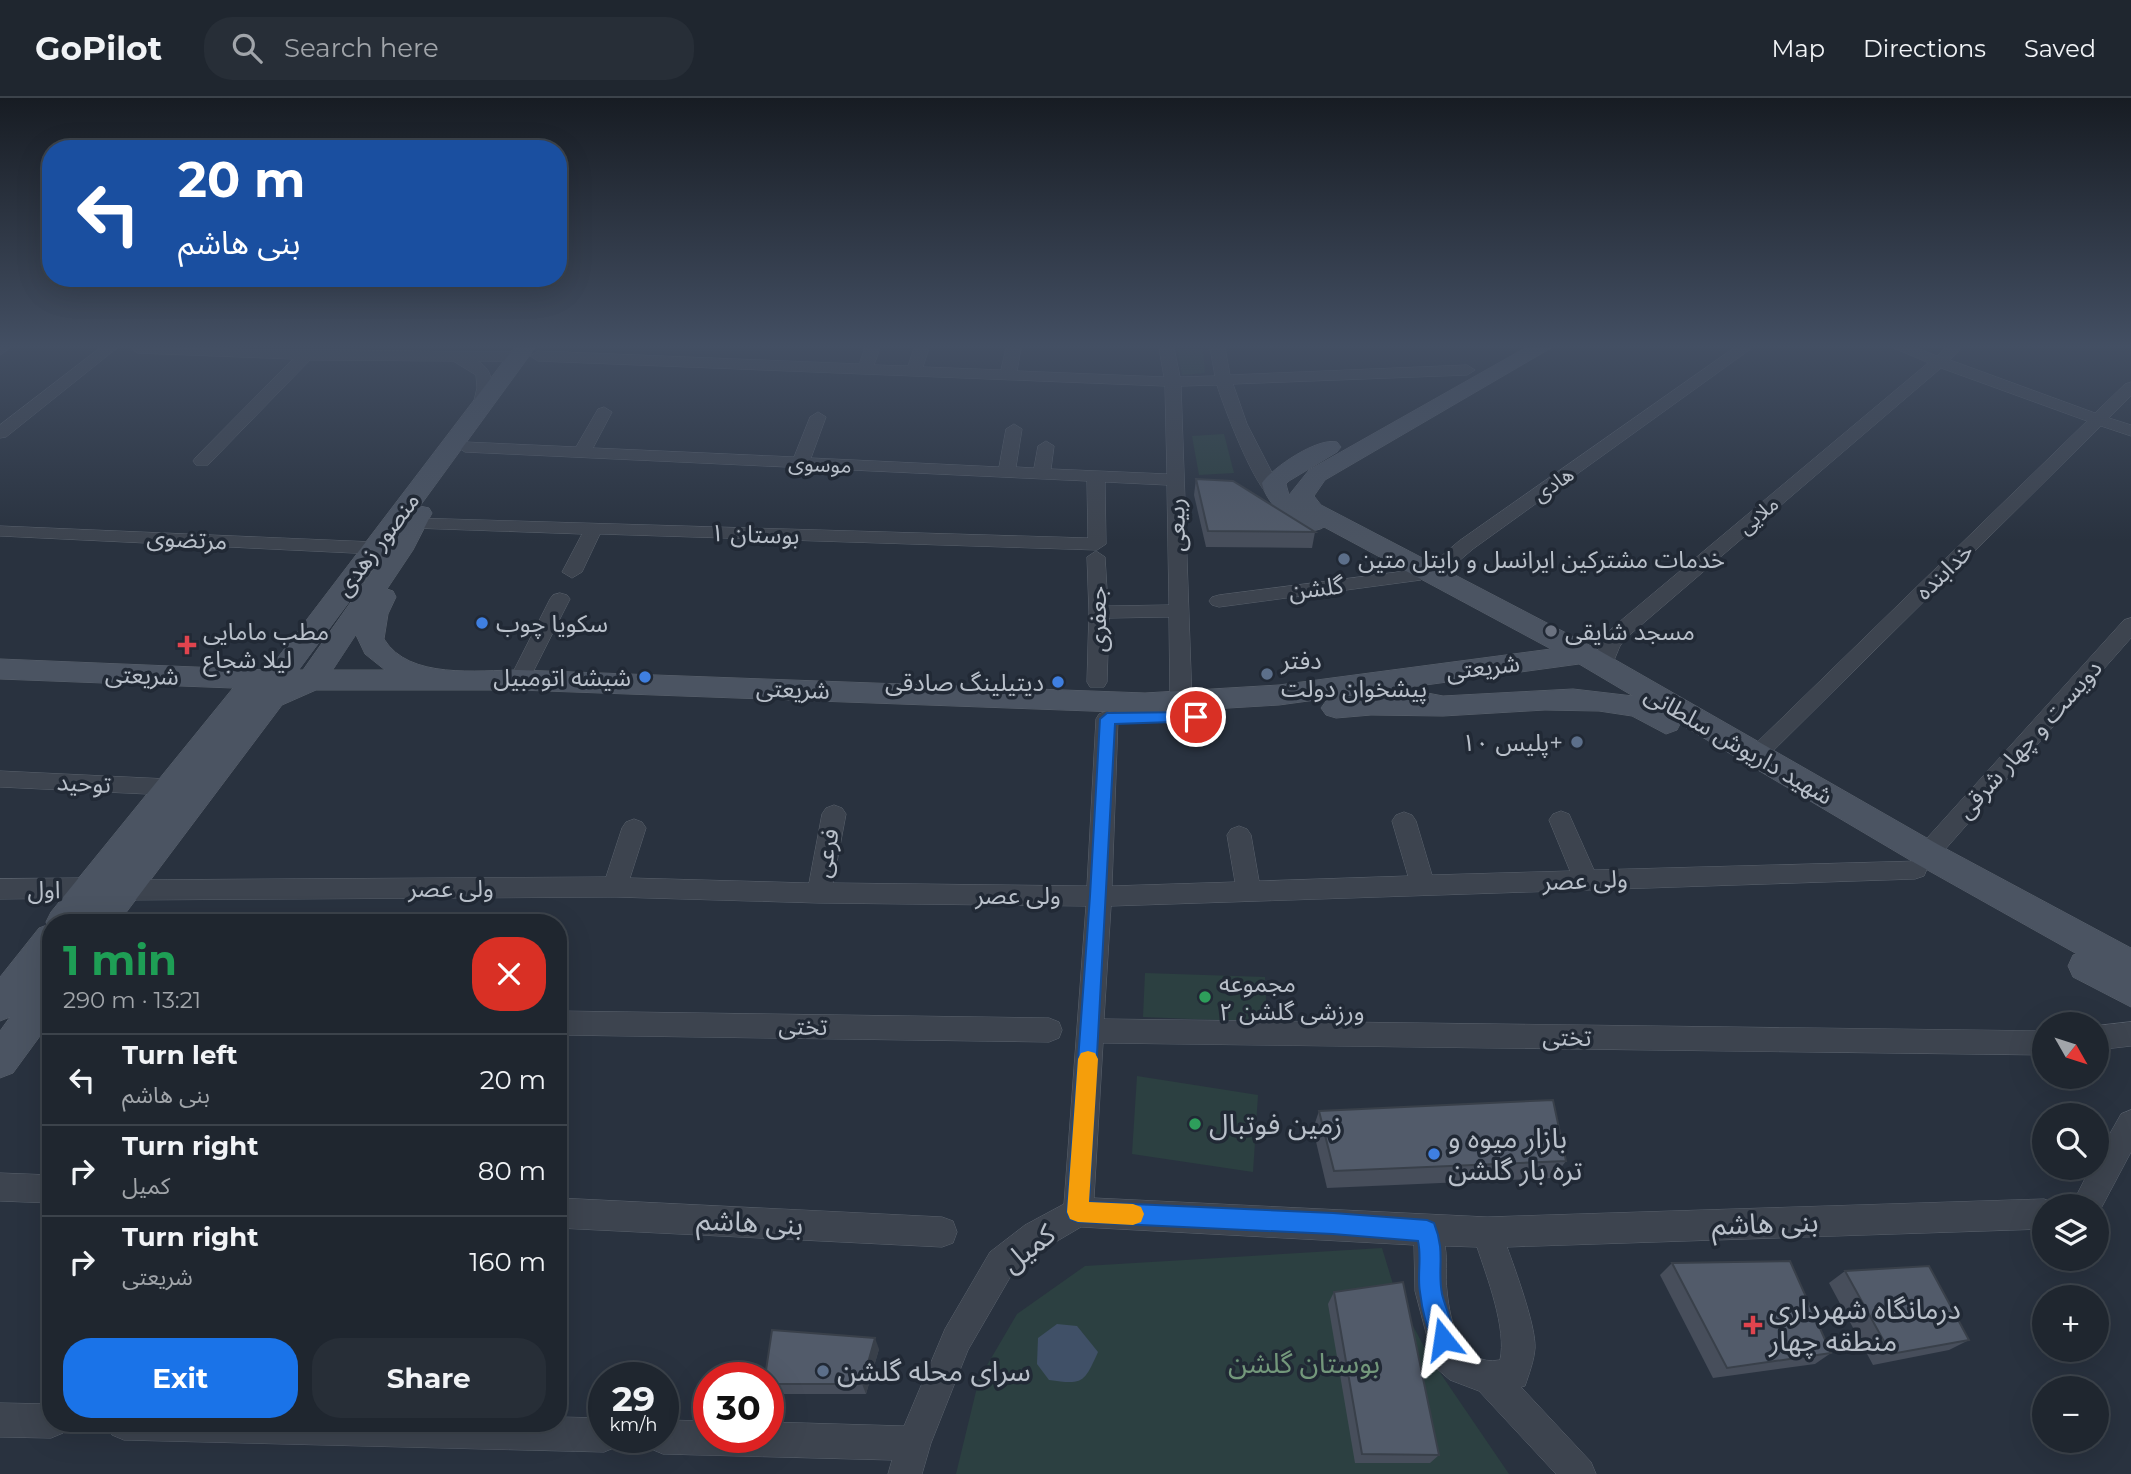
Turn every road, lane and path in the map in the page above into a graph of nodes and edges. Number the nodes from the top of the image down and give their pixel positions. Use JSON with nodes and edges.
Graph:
{"nodes":[{"id":1,"x":27,"y":412,"type":"edge"},
{"id":2,"x":250,"y":412,"type":"edge"},
{"id":3,"x":476,"y":412,"type":"edge"},
{"id":4,"x":491,"y":412,"type":"edge"},
{"id":5,"x":604,"y":412,"type":"dead end"},
{"id":6,"x":1174,"y":412,"type":"edge"},
{"id":7,"x":1234,"y":412,"type":"edge"},
{"id":8,"x":1391,"y":412,"type":"edge"},
{"id":9,"x":1428,"y":412,"type":"edge"},
{"id":10,"x":1654,"y":412,"type":"edge"},
{"id":11,"x":1879,"y":412,"type":"edge"},
{"id":12,"x":2084,"y":412,"type":"edge"},
{"id":13,"x":2107,"y":412,"type":"edge"},
{"id":14,"x":818,"y":417,"type":"dead end"},
{"id":15,"x":2100,"y":419,"type":"junction"},
{"id":16,"x":1014,"y":429,"type":"dead end"},
{"id":17,"x":2131,"y":431,"type":"edge"},
{"id":18,"x":0,"y":433,"type":"edge"},
{"id":19,"x":1046,"y":446,"type":"dead end"},
{"id":20,"x":465,"y":447,"type":"junction"},
{"id":21,"x":581,"y":454,"type":"junction"},
{"id":22,"x":202,"y":461,"type":"dead end"},
{"id":23,"x":800,"y":463,"type":"junction"},
{"id":24,"x":1006,"y":474,"type":"junction"},
{"id":25,"x":1042,"y":475,"type":"junction"},
{"id":26,"x":1096,"y":476,"type":"junction"},
{"id":27,"x":1175,"y":480,"type":"junction"},
{"id":28,"x":1274,"y":494,"type":"junction"},
{"id":29,"x":413,"y":523,"type":"junction"},
{"id":30,"x":593,"y":530,"type":"junction"},
{"id":31,"x":0,"y":531,"type":"edge"},
{"id":32,"x":1340,"y":532,"type":"junction"},
{"id":33,"x":387,"y":549,"type":"junction"},
{"id":34,"x":1096,"y":551,"type":"junction"},
{"id":35,"x":572,"y":572,"type":"dead end"},
{"id":36,"x":1423,"y":575,"type":"junction"},
{"id":37,"x":560,"y":599,"type":"dead end"},
{"id":38,"x":1219,"y":601,"type":"dead end"},
{"id":39,"x":1179,"y":611,"type":"junction"},
{"id":40,"x":1098,"y":612,"type":"junction"},
{"id":41,"x":2131,"y":625,"type":"edge"},
{"id":42,"x":1593,"y":660,"type":"junction"},
{"id":43,"x":1504,"y":664,"type":"junction"},
{"id":44,"x":0,"y":669,"type":"edge"},
{"id":45,"x":1422,"y":674,"type":"junction"},
{"id":46,"x":312,"y":679,"type":"junction"},
{"id":47,"x":427,"y":679,"type":"junction"},
{"id":48,"x":519,"y":680,"type":"junction"},
{"id":49,"x":1097,"y":682,"type":"dead end"},
{"id":50,"x":0,"y":688,"type":"edge"},
{"id":51,"x":274,"y":689,"type":"junction"},
{"id":52,"x":239,"y":698,"type":"junction"},
{"id":53,"x":1588,"y":701,"type":"junction"},
{"id":54,"x":1181,"y":702,"type":"junction"},
{"id":55,"x":1546,"y":702,"type":"junction"},
{"id":56,"x":1443,"y":706,"type":"junction"},
{"id":57,"x":1107,"y":719,"type":"junction"},
{"id":58,"x":1750,"y":761,"type":"junction"},
{"id":59,"x":0,"y":779,"type":"edge"},
{"id":60,"x":168,"y":787,"type":"junction"},
{"id":61,"x":834,"y":814,"type":"dead end"},
{"id":62,"x":1561,"y":820,"type":"dead end"},
{"id":63,"x":1404,"y":821,"type":"dead end"},
{"id":64,"x":635,"y":828,"type":"dead end"},
{"id":65,"x":1239,"y":835,"type":"dead end"},
{"id":66,"x":1921,"y":861,"type":"junction"},
{"id":67,"x":1586,"y":881,"type":"junction"},
{"id":68,"x":1422,"y":884,"type":"junction"},
{"id":69,"x":615,"y":887,"type":"junction"},
{"id":70,"x":88,"y":888,"type":"junction"},
{"id":71,"x":0,"y":889,"type":"edge"},
{"id":72,"x":122,"y":890,"type":"junction"},
{"id":73,"x":1249,"y":892,"type":"junction"},
{"id":74,"x":819,"y":893,"type":"junction"},
{"id":75,"x":1099,"y":896,"type":"junction"},
{"id":76,"x":68,"y":914,"type":"edge"},
{"id":77,"x":105,"y":914,"type":"edge"},
{"id":78,"x":42,"y":964,"type":"edge"},
{"id":79,"x":2131,"y":966,"type":"edge"},
{"id":80,"x":2131,"y":991,"type":"edge"},
{"id":81,"x":27,"y":1008,"type":"edge"},
{"id":82,"x":567,"y":1023,"type":"edge"},
{"id":83,"x":1049,"y":1030,"type":"dead end"},
{"id":84,"x":1090,"y":1031,"type":"junction"},
{"id":85,"x":2131,"y":1034,"type":"edge"},
{"id":86,"x":2109,"y":1037,"type":"edge"},
{"id":87,"x":2032,"y":1043,"type":"edge"},
{"id":88,"x":0,"y":1061,"type":"edge"},
{"id":89,"x":2131,"y":1123,"type":"edge"},
{"id":90,"x":0,"y":1186,"type":"edge"},
{"id":91,"x":42,"y":1188,"type":"edge"},
{"id":92,"x":2093,"y":1194,"type":"edge"},
{"id":93,"x":1078,"y":1212,"type":"junction"},
{"id":94,"x":567,"y":1213,"type":"edge"},
{"id":95,"x":2032,"y":1214,"type":"edge"},
{"id":96,"x":1427,"y":1231,"type":"junction"},
{"id":97,"x":942,"y":1232,"type":"dead end"},
{"id":98,"x":1487,"y":1232,"type":"junction"},
{"id":99,"x":1490,"y":1378,"type":"junction"},
{"id":100,"x":0,"y":1420,"type":"edge"},
{"id":101,"x":42,"y":1421,"type":"edge"},
{"id":102,"x":484,"y":1432,"type":"edge"},
{"id":103,"x":588,"y":1435,"type":"edge"},
{"id":104,"x":679,"y":1438,"type":"edge"},
{"id":105,"x":909,"y":1459,"type":"edge"},
{"id":106,"x":1579,"y":1474,"type":"edge"}],
"edges":[{"from":1,"to":18,"type":"street"},
{"from":2,"to":22,"type":"street"},
{"from":3,"to":33,"type":"main road","name":"منصور زهدی"},
{"from":4,"to":20,"type":"main road","name":"منصور زهدی"},
{"from":5,"to":21,"type":"street"},
{"from":6,"to":27,"type":"street","name":"ربیعی"},
{"from":7,"to":28,"type":"street"},
{"from":8,"to":28,"type":"main road"},
{"from":9,"to":32,"type":"main road"},
{"from":10,"to":36,"type":"street","name":"هادی"},
{"from":11,"to":42,"type":"street","name":"ملایی"},
{"from":12,"to":15,"type":"street"},
{"from":13,"to":15,"type":"street","name":"خدابنده"},
{"from":14,"to":23,"type":"street"},
{"from":15,"to":17,"type":"street"},
{"from":15,"to":58,"type":"street","name":"خدابنده"},
{"from":16,"to":24,"type":"street"},
{"from":19,"to":25,"type":"street"},
{"from":20,"to":21,"type":"street","name":"موسوی"},
{"from":20,"to":29,"type":"main road","name":"منصور زهدی"},
{"from":21,"to":23,"type":"street","name":"موسوی"},
{"from":23,"to":24,"type":"street","name":"موسوی"},
{"from":24,"to":25,"type":"street","name":"موسوی"},
{"from":25,"to":26,"type":"street","name":"موسوی"},
{"from":26,"to":27,"type":"street","name":"موسوی"},
{"from":26,"to":34,"type":"street","name":"جعفری"},
{"from":27,"to":39,"type":"street","name":"ربیعی"},
{"from":28,"to":32,"type":"main road"},
{"from":29,"to":30,"type":"street","name":"بوستان ۱"},
{"from":29,"to":33,"type":"main road","name":"منصور زهدی"},
{"from":30,"to":34,"type":"street","name":"بوستان ۱"},
{"from":30,"to":35,"type":"street"},
{"from":31,"to":33,"type":"street","name":"مرتضوی"},
{"from":32,"to":36,"type":"main road","name":"شهید داریوش سلطانی"},
{"from":33,"to":46,"type":"main road","name":"منصور زهدی"},
{"from":33,"to":47,"type":"main road"},
{"from":33,"to":51,"type":"main road","name":"منصور زهدی"},
{"from":34,"to":40,"type":"street","name":"جعفری"},
{"from":36,"to":38,"type":"street","name":"گلشن"},
{"from":36,"to":42,"type":"main road","name":"شهید داریوش سلطانی"},
{"from":36,"to":43,"type":"main road","name":"شهید داریوش سلطانی"},
{"from":37,"to":48,"type":"street"},
{"from":39,"to":40,"type":"street"},
{"from":39,"to":54,"type":"street","name":"ربیعی"},
{"from":40,"to":49,"type":"street","name":"جعفری"},
{"from":41,"to":66,"type":"street","name":"دویست و چهار شرقی"},
{"from":42,"to":43,"type":"main road","name":"شریعتی"},
{"from":42,"to":53,"type":"main road","name":"ملایی"},
{"from":42,"to":58,"type":"main road","name":"شهید داریوش سلطانی"},
{"from":43,"to":45,"type":"main road","name":"شریعتی"},
{"from":43,"to":55,"type":"main road"},
{"from":44,"to":51,"type":"main road","name":"شریعتی"},
{"from":45,"to":54,"type":"main road","name":"شریعتی"},
{"from":45,"to":56,"type":"main road"},
{"from":46,"to":47,"type":"main road","name":"شریعتی"},
{"from":46,"to":51,"type":"main road","name":"شریعتی"},
{"from":47,"to":48,"type":"main road","name":"شریعتی"},
{"from":48,"to":54,"type":"main road","name":"شریعتی"},
{"from":50,"to":52,"type":"main road"},
{"from":51,"to":52,"type":"main road"},
{"from":51,"to":57,"type":"main road","name":"شریعتی"},
{"from":51,"to":72,"type":"main road","name":"منصور زهدی"},
{"from":52,"to":60,"type":"main road"},
{"from":53,"to":55,"type":"main road","name":"شهید داریوش سلطانی"},
{"from":53,"to":58,"type":"main road","name":"شهید داریوش سلطانی"},
{"from":55,"to":56,"type":"main road","name":"شریعتی"},
{"from":56,"to":57,"type":"main road","name":"شریعتی"},
{"from":57,"to":75,"type":"street","name":"کمیل"},
{"from":58,"to":66,"type":"main road","name":"شهید داریوش سلطانی"},
{"from":59,"to":60,"type":"street","name":"توحید"},
{"from":60,"to":70,"type":"main road"},
{"from":61,"to":74,"type":"street","name":"فرعی"},
{"from":62,"to":67,"type":"street"},
{"from":63,"to":68,"type":"street"},
{"from":64,"to":69,"type":"street"},
{"from":65,"to":73,"type":"street"},
{"from":66,"to":67,"type":"street","name":"ولی عصر"},
{"from":66,"to":79,"type":"main road","name":"شهید داریوش سلطانی"},
{"from":66,"to":80,"type":"main road","name":"شهید داریوش سلطانی"},
{"from":67,"to":68,"type":"street","name":"ولی عصر"},
{"from":68,"to":73,"type":"street","name":"ولی عصر"},
{"from":69,"to":72,"type":"street","name":"ولی عصر"},
{"from":69,"to":74,"type":"street","name":"ولی عصر"},
{"from":70,"to":71,"type":"street","name":"اول"},
{"from":70,"to":72,"type":"main road"},
{"from":70,"to":76,"type":"main road"},
{"from":72,"to":77,"type":"main road","name":"منصور زهدی"},
{"from":73,"to":75,"type":"street","name":"ولی عصر"},
{"from":74,"to":75,"type":"street","name":"ولی عصر"},
{"from":75,"to":84,"type":"street","name":"کمیل"},
{"from":78,"to":81,"type":"main road"},
{"from":81,"to":88,"type":"main road"},
{"from":82,"to":83,"type":"street","name":"تختی"},
{"from":84,"to":87,"type":"street","name":"تختی"},
{"from":84,"to":93,"type":"street","name":"کمیل"},
{"from":85,"to":86,"type":"street"},
{"from":89,"to":92,"type":"street"},
{"from":90,"to":91,"type":"street"},
{"from":93,"to":96,"type":"street"},
{"from":93,"to":105,"type":"street","name":"کمیل"},
{"from":94,"to":97,"type":"street","name":"بنی هاشم"},
{"from":95,"to":98,"type":"street","name":"بنی هاشم"},
{"from":96,"to":98,"type":"street","name":"بنی هاشم"},
{"from":96,"to":99,"type":"street"},
{"from":98,"to":99,"type":"street"},
{"from":99,"to":106,"type":"street"},
{"from":100,"to":101,"type":"street"},
{"from":102,"to":103,"type":"street"},
{"from":104,"to":105,"type":"street"}]}
